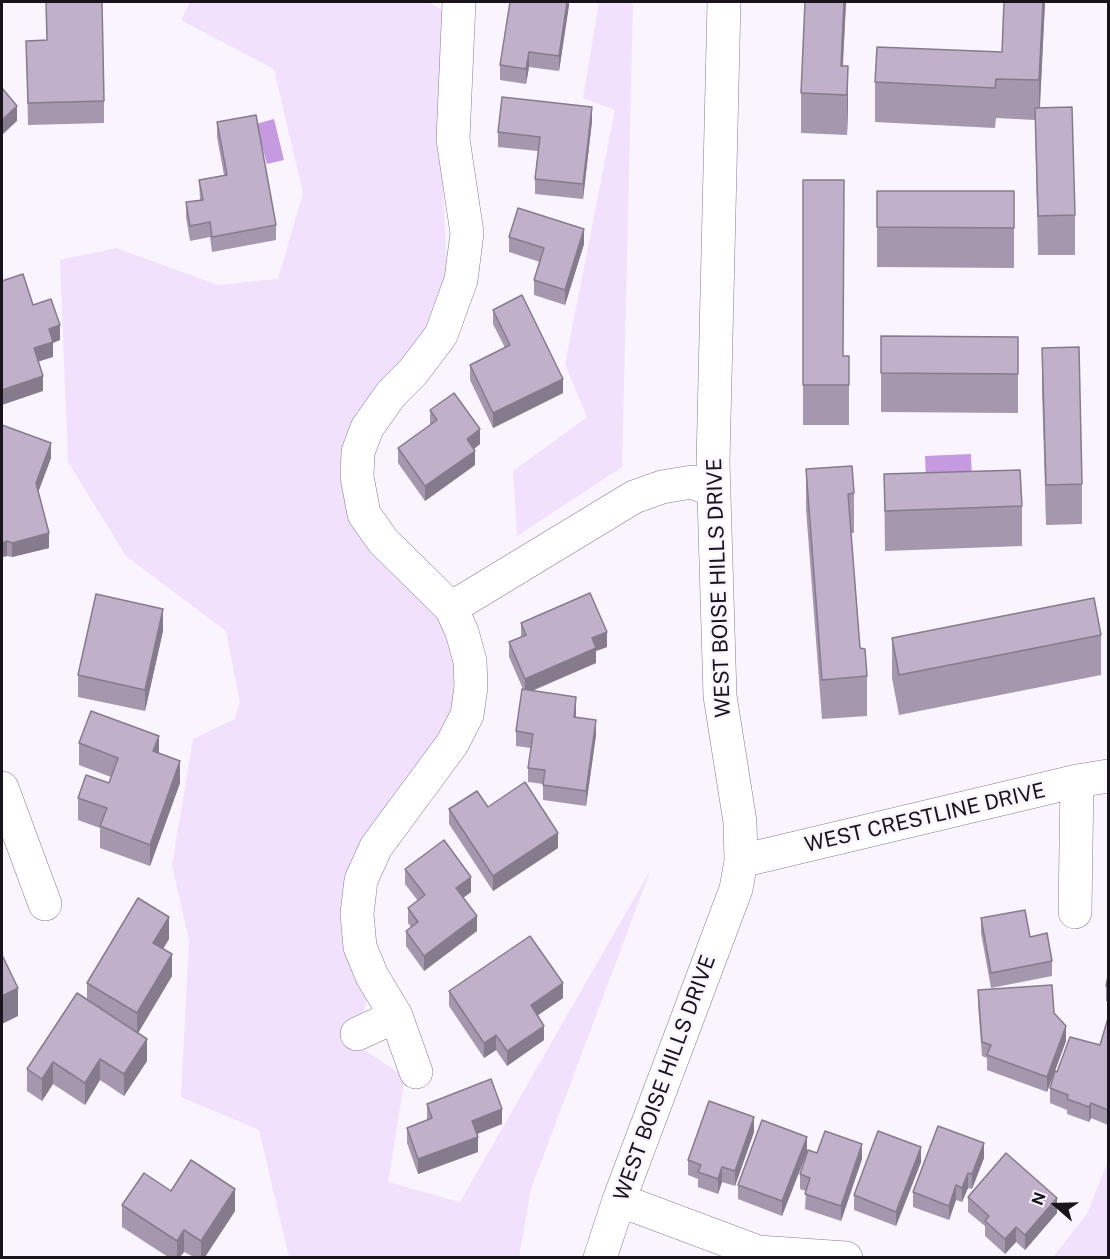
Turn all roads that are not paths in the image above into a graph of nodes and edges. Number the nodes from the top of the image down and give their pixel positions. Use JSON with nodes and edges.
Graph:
{"nodes":[{"id":1,"x":459,"y":2,"type":"edge"},
{"id":2,"x":724,"y":2,"type":"edge"},
{"id":3,"x":713,"y":490,"type":"junction"},
{"id":4,"x":451,"y":608,"type":"junction"},
{"id":5,"x":1108,"y":776,"type":"edge"},
{"id":6,"x":1077,"y":781,"type":"junction"},
{"id":7,"x":2,"y":788,"type":"edge"},
{"id":8,"x":741,"y":861,"type":"junction"},
{"id":9,"x":45,"y":904,"type":"dead end"},
{"id":10,"x":1075,"y":912,"type":"dead end"},
{"id":11,"x":396,"y":1016,"type":"junction"},
{"id":12,"x":357,"y":1034,"type":"dead end"},
{"id":13,"x":416,"y":1072,"type":"dead end"},
{"id":14,"x":619,"y":1200,"type":"junction"},
{"id":15,"x":758,"y":1255,"type":"edge"},
{"id":16,"x":600,"y":1257,"type":"edge"},
{"id":17,"x":846,"y":1257,"type":"edge"}],
"edges":[{"from":1,"to":4,"type":"street"},
{"from":2,"to":3,"type":"street","name":"WEST BOISE HILLS DRIVE"},
{"from":3,"to":4,"type":"street"},
{"from":3,"to":8,"type":"street","name":"WEST BOISE HILLS DRIVE"},
{"from":4,"to":11,"type":"street"},
{"from":5,"to":6,"type":"street","name":"WEST CRESTLINE DRIVE"},
{"from":6,"to":8,"type":"street","name":"WEST CRESTLINE DRIVE"},
{"from":6,"to":10,"type":"street"},
{"from":7,"to":9,"type":"street"},
{"from":8,"to":14,"type":"street","name":"WEST BOISE HILLS DRIVE"},
{"from":11,"to":12,"type":"street"},
{"from":11,"to":13,"type":"street"},
{"from":14,"to":15,"type":"street"},
{"from":14,"to":16,"type":"street","name":"WEST BOISE HILLS DRIVE"},
{"from":15,"to":17,"type":"street"}]}
